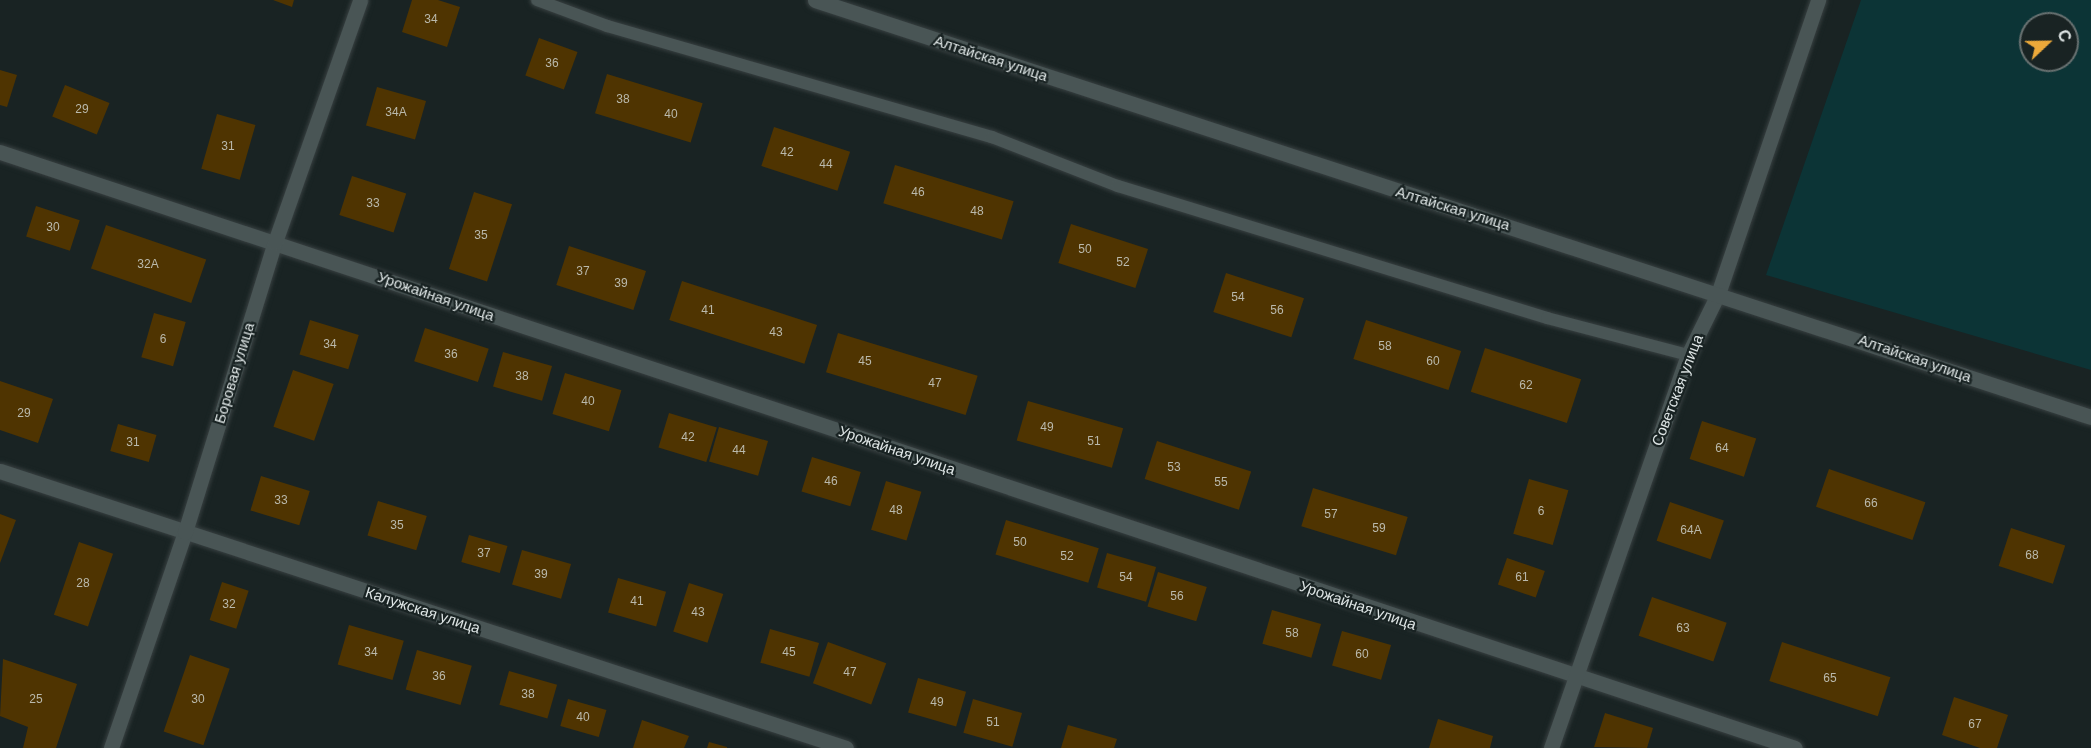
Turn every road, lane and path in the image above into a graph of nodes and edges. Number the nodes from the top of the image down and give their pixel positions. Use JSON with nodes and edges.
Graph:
{"nodes":[{"id":1,"x":360,"y":0,"type":"edge"},
{"id":2,"x":537,"y":0,"type":"edge"},
{"id":3,"x":815,"y":0,"type":"edge"},
{"id":4,"x":1818,"y":0,"type":"edge"},
{"id":5,"x":0,"y":152,"type":"edge"},
{"id":6,"x":275,"y":242,"type":"junction"},
{"id":7,"x":1718,"y":294,"type":"junction"},
{"id":8,"x":1688,"y":355,"type":"junction"},
{"id":9,"x":2091,"y":417,"type":"edge"},
{"id":10,"x":0,"y":471,"type":"edge"},
{"id":11,"x":185,"y":532,"type":"junction"},
{"id":12,"x":1574,"y":677,"type":"junction"},
{"id":13,"x":111,"y":748,"type":"edge"},
{"id":14,"x":846,"y":748,"type":"edge"},
{"id":15,"x":1551,"y":748,"type":"edge"},
{"id":16,"x":1795,"y":748,"type":"edge"}],
"edges":[{"from":1,"to":6,"type":"street","name":"Боровая улица"},
{"from":2,"to":8,"type":"lane"},
{"from":3,"to":7,"type":"street","name":"Алтайская улица"},
{"from":4,"to":7,"type":"street","name":"Советская улица"},
{"from":5,"to":6,"type":"street","name":"Урожайная улица"},
{"from":6,"to":11,"type":"street","name":"Боровая улица"},
{"from":6,"to":12,"type":"street","name":"Урожайная улица"},
{"from":7,"to":8,"type":"street","name":"Советская улица"},
{"from":7,"to":9,"type":"street","name":"Алтайская улица"},
{"from":8,"to":12,"type":"street","name":"Советская улица"},
{"from":10,"to":11,"type":"street","name":"Калужская улица"},
{"from":11,"to":13,"type":"street","name":"Боровая улица"},
{"from":11,"to":14,"type":"street","name":"Калужская улица"},
{"from":12,"to":15,"type":"street","name":"Советская улица"},
{"from":12,"to":16,"type":"street","name":"Урожайная улица"}]}
